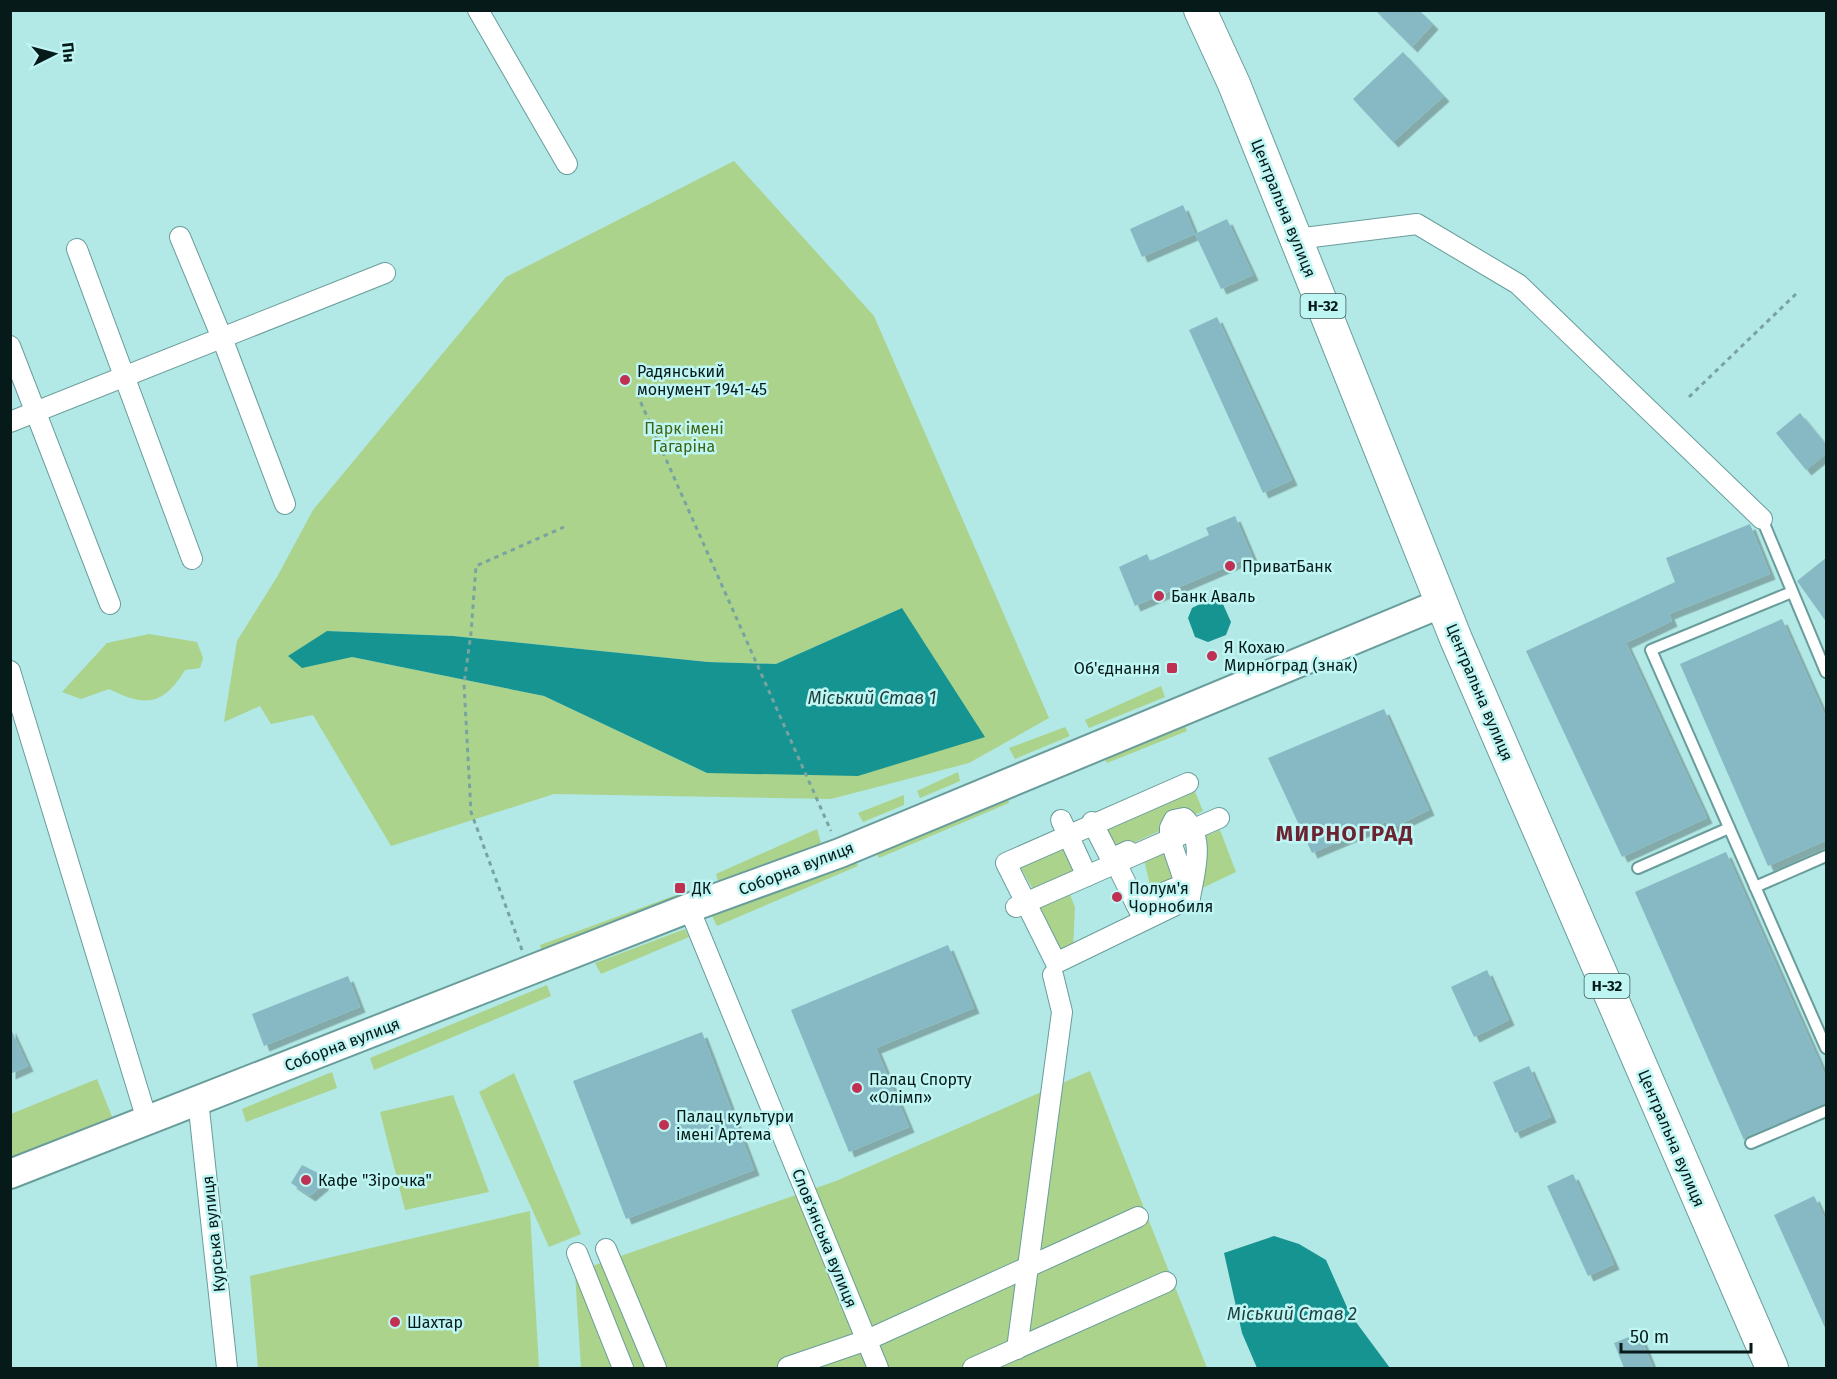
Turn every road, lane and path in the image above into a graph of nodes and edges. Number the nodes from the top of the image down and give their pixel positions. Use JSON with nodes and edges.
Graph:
{"nodes":[{"id":1,"x":478,"y":10,"type":"edge"},
{"id":2,"x":1200,"y":10,"type":"edge"},
{"id":3,"x":567,"y":164,"type":"dead end"},
{"id":4,"x":180,"y":237,"type":"dead end"},
{"id":5,"x":1296,"y":239,"type":"junction"},
{"id":6,"x":76,"y":249,"type":"dead end"},
{"id":7,"x":385,"y":273,"type":"dead end"},
{"id":8,"x":1799,"y":291,"type":"dead end"},
{"id":9,"x":222,"y":338,"type":"junction"},
{"id":10,"x":10,"y":346,"type":"edge"},
{"id":11,"x":124,"y":377,"type":"junction"},
{"id":12,"x":638,"y":394,"type":"dead end"},
{"id":13,"x":1689,"y":396,"type":"dead end"},
{"id":14,"x":37,"y":412,"type":"junction"},
{"id":15,"x":10,"y":422,"type":"edge"},
{"id":16,"x":285,"y":504,"type":"dead end"},
{"id":17,"x":1762,"y":519,"type":"joint"},
{"id":18,"x":564,"y":527,"type":"dead end"},
{"id":19,"x":192,"y":559,"type":"dead end"},
{"id":20,"x":1792,"y":592,"type":"junction"},
{"id":21,"x":1442,"y":603,"type":"junction"},
{"id":22,"x":110,"y":604,"type":"dead end"},
{"id":23,"x":10,"y":671,"type":"edge"},
{"id":24,"x":1827,"y":672,"type":"edge"},
{"id":25,"x":1188,"y":783,"type":"dead end"},
{"id":26,"x":1219,"y":818,"type":"dead end"},
{"id":27,"x":1061,"y":820,"type":"dead end"},
{"id":28,"x":1092,"y":822,"type":"dead end"},
{"id":29,"x":1729,"y":828,"type":"junction"},
{"id":30,"x":1170,"y":839,"type":"junction"},
{"id":31,"x":1146,"y":850,"type":"junction"},
{"id":32,"x":840,"y":853,"type":"junction"},
{"id":33,"x":1827,"y":856,"type":"edge"},
{"id":34,"x":1116,"y":863,"type":"junction"},
{"id":35,"x":1638,"y":868,"type":"dead end"},
{"id":36,"x":1087,"y":876,"type":"junction"},
{"id":37,"x":1755,"y":887,"type":"junction"},
{"id":38,"x":1016,"y":907,"type":"dead end"},
{"id":39,"x":689,"y":908,"type":"junction"},
{"id":40,"x":1140,"y":912,"type":"junction"},
{"id":41,"x":529,"y":970,"type":"junction"},
{"id":42,"x":1053,"y":975,"type":"dead end"},
{"id":43,"x":1827,"y":1048,"type":"edge"},
{"id":44,"x":198,"y":1100,"type":"junction"},
{"id":45,"x":1827,"y":1111,"type":"edge"},
{"id":46,"x":147,"y":1120,"type":"junction"},
{"id":47,"x":1751,"y":1143,"type":"dead end"},
{"id":48,"x":10,"y":1174,"type":"edge"},
{"id":49,"x":1138,"y":1217,"type":"dead end"},
{"id":50,"x":606,"y":1249,"type":"dead end"},
{"id":51,"x":577,"y":1253,"type":"dead end"},
{"id":52,"x":1028,"y":1267,"type":"junction"},
{"id":53,"x":1166,"y":1282,"type":"dead end"},
{"id":54,"x":640,"y":1331,"type":"junction"},
{"id":55,"x":867,"y":1340,"type":"junction"},
{"id":56,"x":613,"y":1343,"type":"junction"},
{"id":57,"x":1017,"y":1349,"type":"junction"},
{"id":58,"x":227,"y":1368,"type":"edge"},
{"id":59,"x":623,"y":1368,"type":"edge"},
{"id":60,"x":656,"y":1368,"type":"edge"},
{"id":61,"x":787,"y":1368,"type":"edge"},
{"id":62,"x":879,"y":1368,"type":"edge"},
{"id":63,"x":973,"y":1368,"type":"edge"},
{"id":64,"x":1772,"y":1368,"type":"edge"}],
"edges":[{"from":1,"to":3,"type":"street"},
{"from":2,"to":5,"type":"main road","name":"Центральна вулиця","number":"Н-32"},
{"from":4,"to":9,"type":"street"},
{"from":5,"to":17,"type":"street"},
{"from":5,"to":21,"type":"main road","name":"Центральна вулиця","number":"Н-32"},
{"from":6,"to":11,"type":"street"},
{"from":7,"to":9,"type":"street"},
{"from":8,"to":13,"type":"path"},
{"from":9,"to":11,"type":"street"},
{"from":9,"to":16,"type":"street"},
{"from":10,"to":14,"type":"street"},
{"from":11,"to":14,"type":"street"},
{"from":11,"to":19,"type":"street"},
{"from":12,"to":32,"type":"path"},
{"from":14,"to":15,"type":"street"},
{"from":14,"to":22,"type":"street"},
{"from":17,"to":20,"type":"lane"},
{"from":18,"to":41,"type":"path"},
{"from":20,"to":24,"type":"lane"},
{"from":20,"to":29,"type":"lane"},
{"from":21,"to":32,"type":"street","name":"Соборна вулиця"},
{"from":21,"to":64,"type":"main road","name":"Центральна вулиця","number":"Н-32"},
{"from":23,"to":46,"type":"street"},
{"from":25,"to":40,"type":"street"},
{"from":26,"to":30,"type":"street"},
{"from":27,"to":36,"type":"street"},
{"from":28,"to":31,"type":"street"},
{"from":29,"to":35,"type":"lane"},
{"from":29,"to":37,"type":"lane"},
{"from":30,"to":31,"type":"street"},
{"from":30,"to":40,"type":"street"},
{"from":31,"to":34,"type":"street"},
{"from":32,"to":39,"type":"street","name":"Соборна вулиця"},
{"from":33,"to":37,"type":"lane"},
{"from":34,"to":36,"type":"street"},
{"from":34,"to":40,"type":"street"},
{"from":36,"to":38,"type":"street"},
{"from":37,"to":43,"type":"lane"},
{"from":39,"to":41,"type":"street","name":"Соборна вулиця"},
{"from":39,"to":55,"type":"street","name":"Слов'янська вулиця"},
{"from":41,"to":44,"type":"street","name":"Соборна вулиця"},
{"from":42,"to":52,"type":"street"},
{"from":44,"to":46,"type":"street","name":"Соборна вулиця"},
{"from":44,"to":58,"type":"street","name":"Курська вулиця"},
{"from":45,"to":47,"type":"lane"},
{"from":46,"to":48,"type":"street","name":"Соборна вулиця"},
{"from":49,"to":52,"type":"street"},
{"from":50,"to":54,"type":"street"},
{"from":51,"to":56,"type":"street"},
{"from":52,"to":55,"type":"street"},
{"from":52,"to":57,"type":"street"},
{"from":53,"to":57,"type":"street"},
{"from":54,"to":56,"type":"street"},
{"from":54,"to":60,"type":"street"},
{"from":55,"to":61,"type":"street"},
{"from":55,"to":62,"type":"street","name":"Слов'янська вулиця"},
{"from":56,"to":59,"type":"street"},
{"from":57,"to":63,"type":"street"}]}
